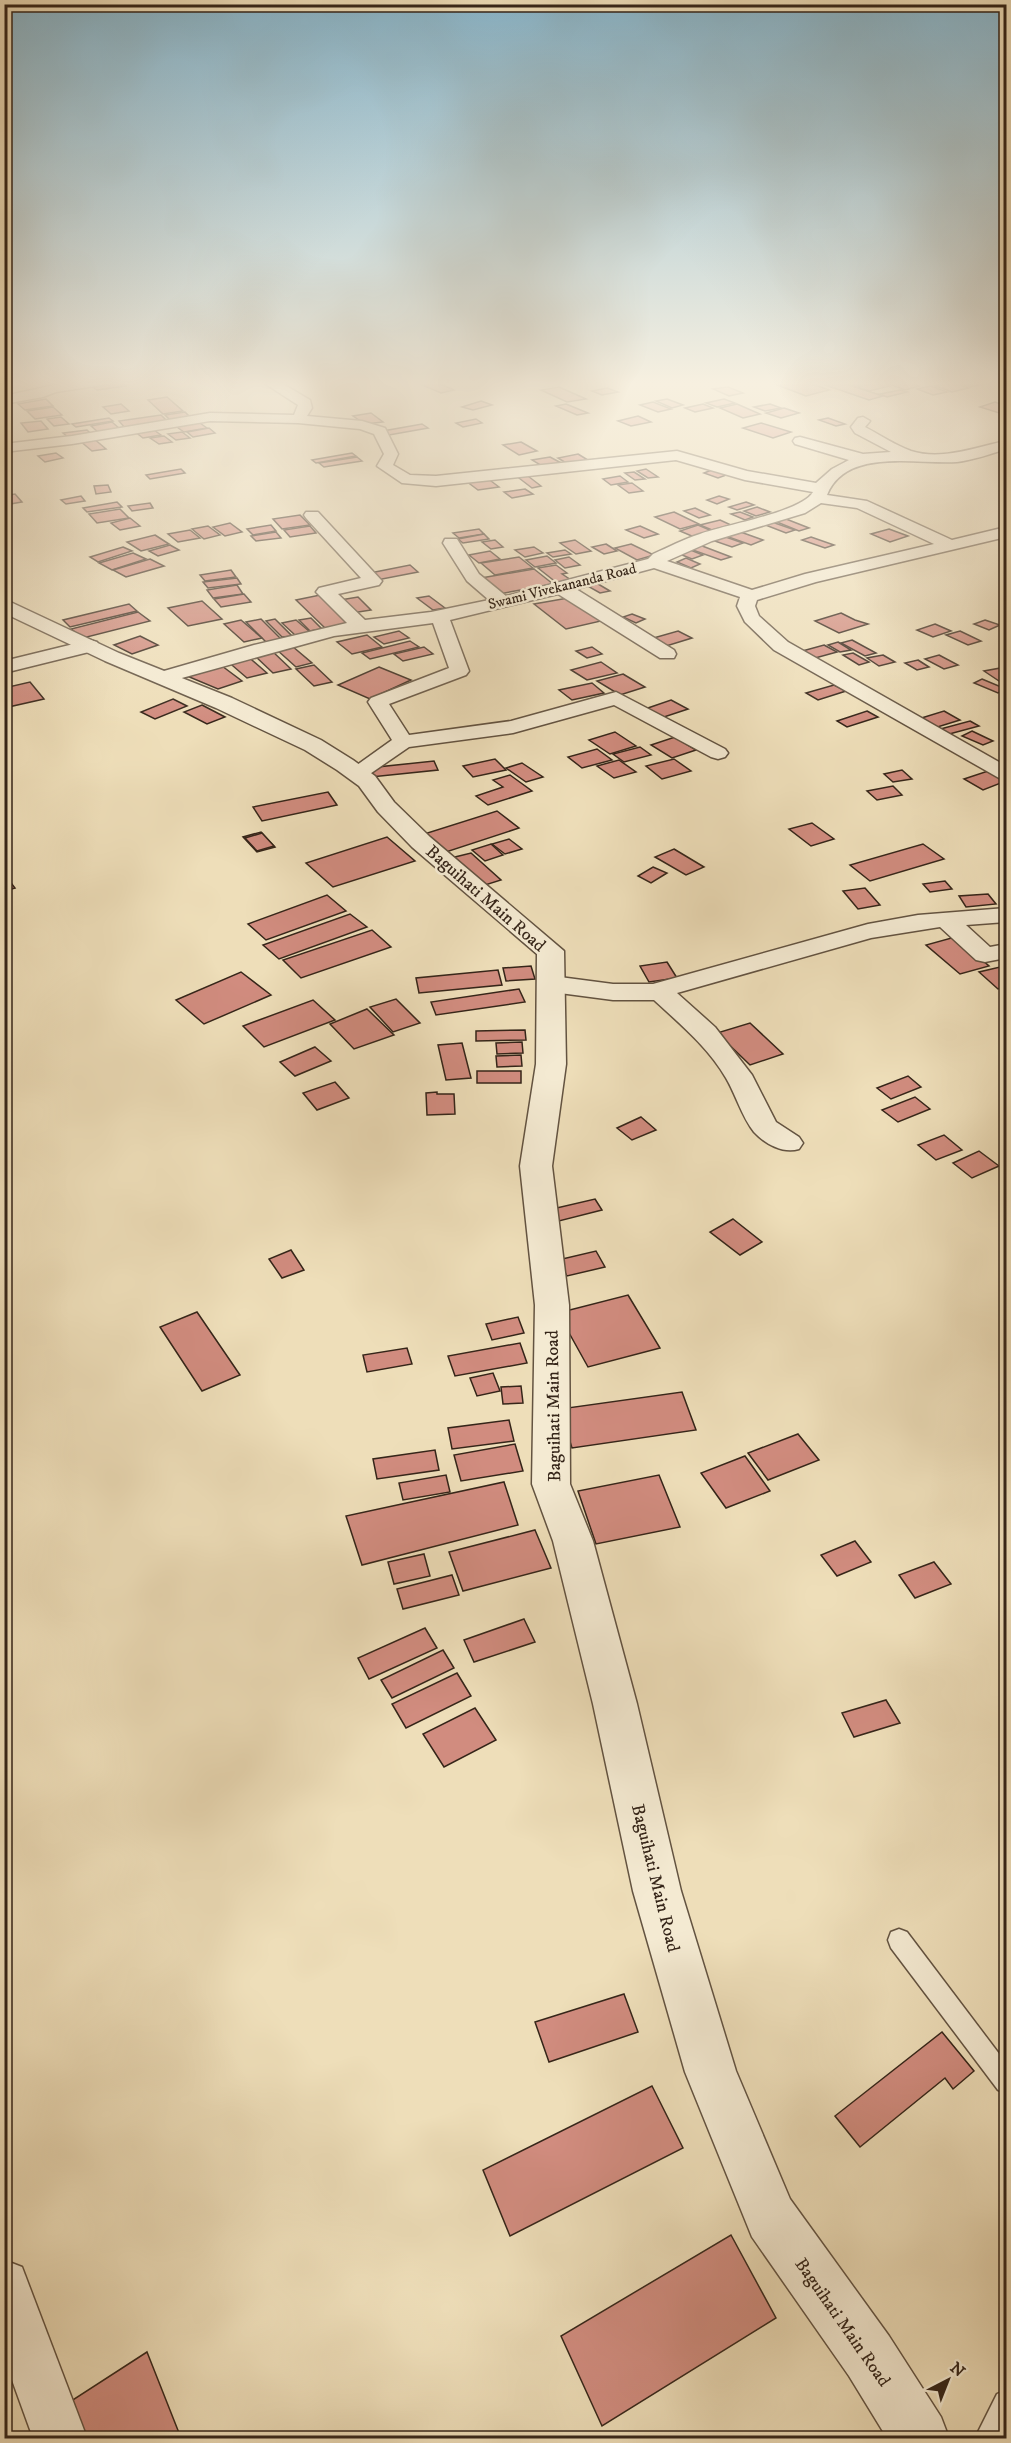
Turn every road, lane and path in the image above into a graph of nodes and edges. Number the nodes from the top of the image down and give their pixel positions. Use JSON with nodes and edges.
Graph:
{"nodes":[{"id":1,"x":818,"y":495,"type":"edge"},
{"id":2,"x":827,"y":495,"type":"edge"},
{"id":3,"x":312,"y":515,"type":"dead end"},
{"id":4,"x":1006,"y":532,"type":"edge"},
{"id":5,"x":451,"y":543,"type":"dead end"},
{"id":6,"x":952,"y":546,"type":"junction"},
{"id":7,"x":654,"y":563,"type":"junction"},
{"id":8,"x":561,"y":588,"type":"junction"},
{"id":9,"x":750,"y":595,"type":"junction"},
{"id":10,"x":502,"y":602,"type":"junction"},
{"id":11,"x":4,"y":605,"type":"edge"},
{"id":12,"x":440,"y":616,"type":"junction"},
{"id":13,"x":361,"y":626,"type":"junction"},
{"id":14,"x":90,"y":646,"type":"junction"},
{"id":15,"x":667,"y":654,"type":"dead end"},
{"id":16,"x":4,"y":667,"type":"edge"},
{"id":17,"x":164,"y":676,"type":"junction"},
{"id":18,"x":403,"y":742,"type":"junction"},
{"id":19,"x":718,"y":753,"type":"dead end"},
{"id":20,"x":357,"y":774,"type":"junction"},
{"id":21,"x":1006,"y":774,"type":"edge"},
{"id":22,"x":1006,"y":915,"type":"edge"},
{"id":23,"x":946,"y":920,"type":"junction"},
{"id":24,"x":1006,"y":951,"type":"edge"},
{"id":25,"x":552,"y":984,"type":"junction"},
{"id":26,"x":659,"y":991,"type":"junction"},
{"id":27,"x":789,"y":1143,"type":"dead end"},
{"id":28,"x":899,"y":1940,"type":"dead end"},
{"id":29,"x":1006,"y":2082,"type":"edge"},
{"id":30,"x":4,"y":2285,"type":"edge"},
{"id":31,"x":1006,"y":2403,"type":"edge"},
{"id":32,"x":60,"y":2439,"type":"edge"},
{"id":33,"x":920,"y":2439,"type":"edge"},
{"id":34,"x":988,"y":2439,"type":"edge"}],
"edges":[{"from":1,"to":7,"type":"street","name":"Swami Vivekananda Road"},
{"from":2,"to":6,"type":"street"},
{"from":3,"to":13,"type":"street"},
{"from":4,"to":6,"type":"street"},
{"from":5,"to":10,"type":"street"},
{"from":6,"to":9,"type":"street"},
{"from":7,"to":8,"type":"street","name":"Swami Vivekananda Road"},
{"from":7,"to":9,"type":"street"},
{"from":8,"to":10,"type":"street","name":"Swami Vivekananda Road"},
{"from":8,"to":15,"type":"street"},
{"from":9,"to":21,"type":"street"},
{"from":10,"to":12,"type":"street","name":"Swami Vivekananda Road"},
{"from":11,"to":14,"type":"street","name":"Baguihati Main Road"},
{"from":12,"to":13,"type":"street","name":"Swami Vivekananda Road"},
{"from":12,"to":18,"type":"street"},
{"from":13,"to":17,"type":"street","name":"Swami Vivekananda Road"},
{"from":14,"to":16,"type":"street"},
{"from":14,"to":17,"type":"street","name":"Baguihati Main Road"},
{"from":17,"to":20,"type":"street","name":"Baguihati Main Road"},
{"from":18,"to":19,"type":"street"},
{"from":18,"to":20,"type":"street"},
{"from":20,"to":25,"type":"street","name":"Baguihati Main Road"},
{"from":22,"to":23,"type":"street"},
{"from":23,"to":24,"type":"street"},
{"from":23,"to":26,"type":"street"},
{"from":25,"to":26,"type":"street"},
{"from":25,"to":33,"type":"street","name":"Baguihati Main Road"},
{"from":26,"to":27,"type":"street"},
{"from":28,"to":29,"type":"lane"},
{"from":30,"to":32,"type":"street"},
{"from":31,"to":34,"type":"lane"}]}
